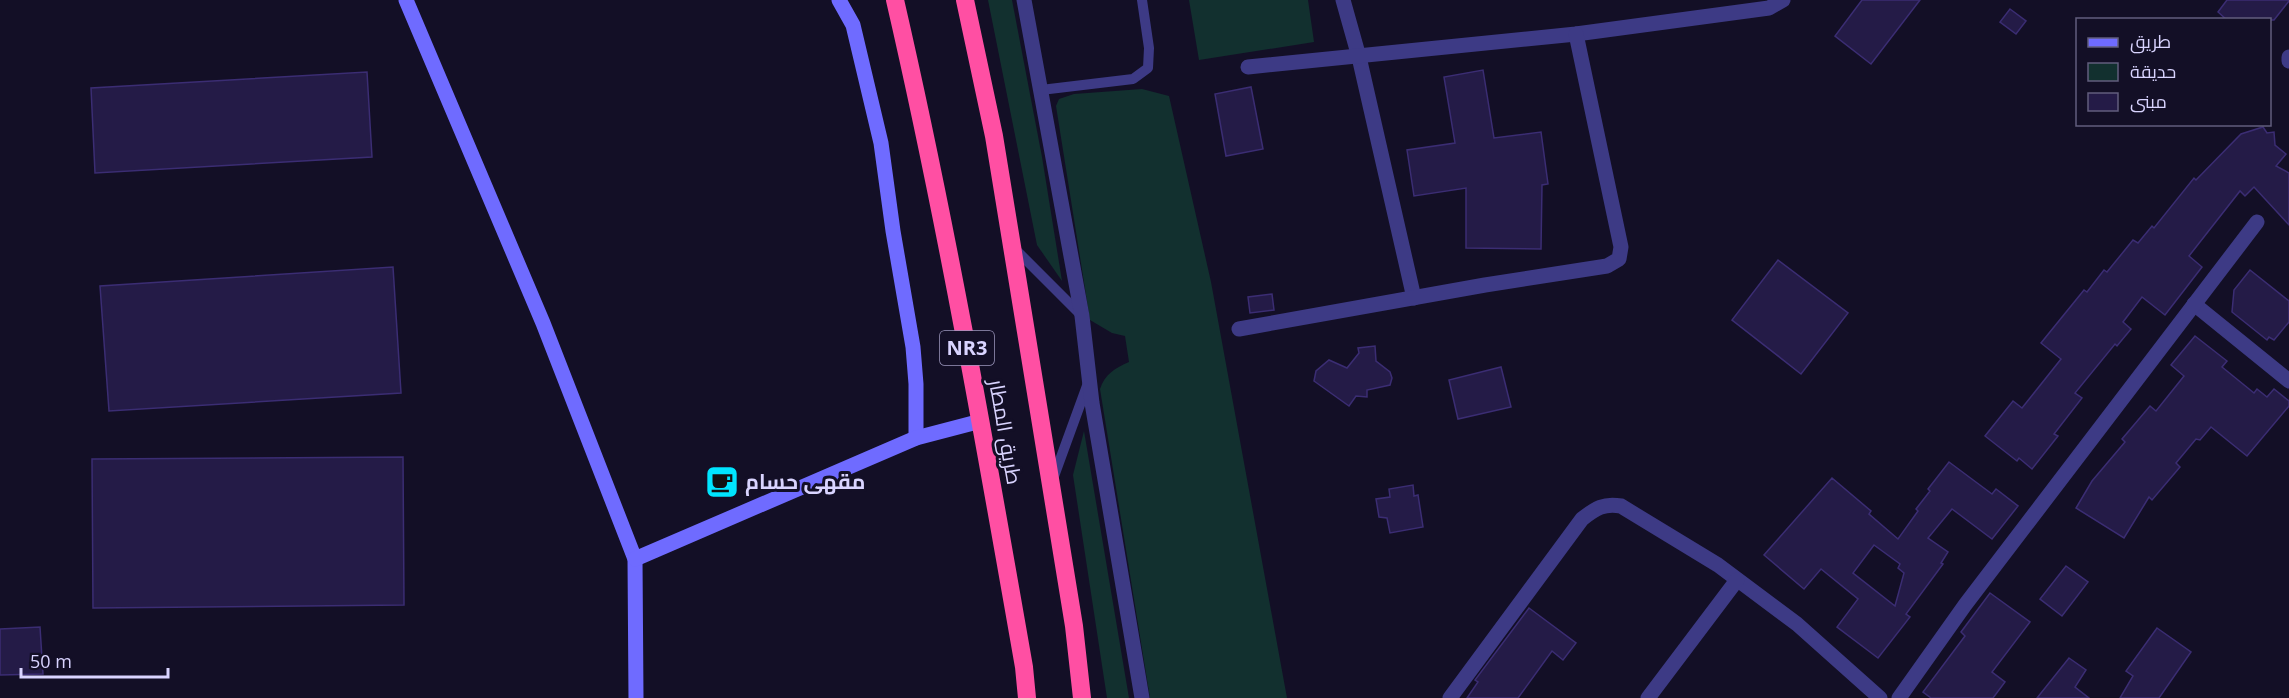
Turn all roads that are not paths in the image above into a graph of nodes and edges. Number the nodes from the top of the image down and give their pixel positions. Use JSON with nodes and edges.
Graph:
{"nodes":[{"id":1,"x":406,"y":0,"type":"edge"},
{"id":2,"x":839,"y":0,"type":"edge"},
{"id":3,"x":895,"y":0,"type":"edge"},
{"id":4,"x":965,"y":0,"type":"edge"},
{"id":5,"x":1024,"y":0,"type":"edge"},
{"id":6,"x":1142,"y":0,"type":"edge"},
{"id":7,"x":1343,"y":0,"type":"edge"},
{"id":8,"x":1783,"y":0,"type":"edge"},
{"id":9,"x":1576,"y":34,"type":"junction"},
{"id":10,"x":1359,"y":57,"type":"junction"},
{"id":11,"x":1248,"y":67,"type":"dead end"},
{"id":12,"x":1041,"y":90,"type":"junction"},
{"id":13,"x":2257,"y":222,"type":"dead end"},
{"id":14,"x":1012,"y":246,"type":"junction"},
{"id":15,"x":1414,"y":298,"type":"junction"},
{"id":16,"x":2194,"y":304,"type":"junction"},
{"id":17,"x":1082,"y":316,"type":"junction"},
{"id":18,"x":1239,"y":329,"type":"dead end"},
{"id":19,"x":1090,"y":379,"type":"junction"},
{"id":20,"x":2289,"y":381,"type":"edge"},
{"id":21,"x":981,"y":421,"type":"junction"},
{"id":22,"x":916,"y":438,"type":"junction"},
{"id":23,"x":1051,"y":484,"type":"junction"},
{"id":24,"x":635,"y":559,"type":"junction"},
{"id":25,"x":1737,"y":580,"type":"junction"},
{"id":26,"x":636,"y":698,"type":"edge"},
{"id":27,"x":1027,"y":698,"type":"edge"},
{"id":28,"x":1082,"y":698,"type":"edge"},
{"id":29,"x":1142,"y":698,"type":"edge"},
{"id":30,"x":1450,"y":698,"type":"edge"},
{"id":31,"x":1648,"y":698,"type":"edge"},
{"id":32,"x":1880,"y":698,"type":"edge"},
{"id":33,"x":1899,"y":698,"type":"edge"}],
"edges":[{"from":1,"to":24,"type":"street"},
{"from":2,"to":22,"type":"street"},
{"from":3,"to":21,"type":"highway","name":"طريق المطار","number":"NR3"},
{"from":4,"to":14,"type":"highway","name":"طريق المطار","number":"NR3"},
{"from":5,"to":12,"type":"street"},
{"from":6,"to":12,"type":"lane"},
{"from":7,"to":10,"type":"street"},
{"from":8,"to":9,"type":"street"},
{"from":9,"to":10,"type":"street"},
{"from":9,"to":15,"type":"street"},
{"from":10,"to":11,"type":"street"},
{"from":10,"to":15,"type":"street"},
{"from":12,"to":17,"type":"street"},
{"from":13,"to":16,"type":"street"},
{"from":14,"to":17,"type":"lane"},
{"from":14,"to":23,"type":"highway","name":"طريق المطار","number":"NR3"},
{"from":15,"to":18,"type":"street"},
{"from":16,"to":20,"type":"street"},
{"from":16,"to":33,"type":"street"},
{"from":17,"to":19,"type":"street"},
{"from":19,"to":23,"type":"lane"},
{"from":19,"to":29,"type":"street"},
{"from":21,"to":22,"type":"street"},
{"from":21,"to":27,"type":"highway","name":"طريق المطار","number":"NR3"},
{"from":22,"to":24,"type":"street"},
{"from":23,"to":28,"type":"highway","name":"طريق المطار","number":"NR3"},
{"from":24,"to":26,"type":"street"},
{"from":25,"to":30,"type":"street"},
{"from":25,"to":31,"type":"street"},
{"from":25,"to":32,"type":"street"}]}
